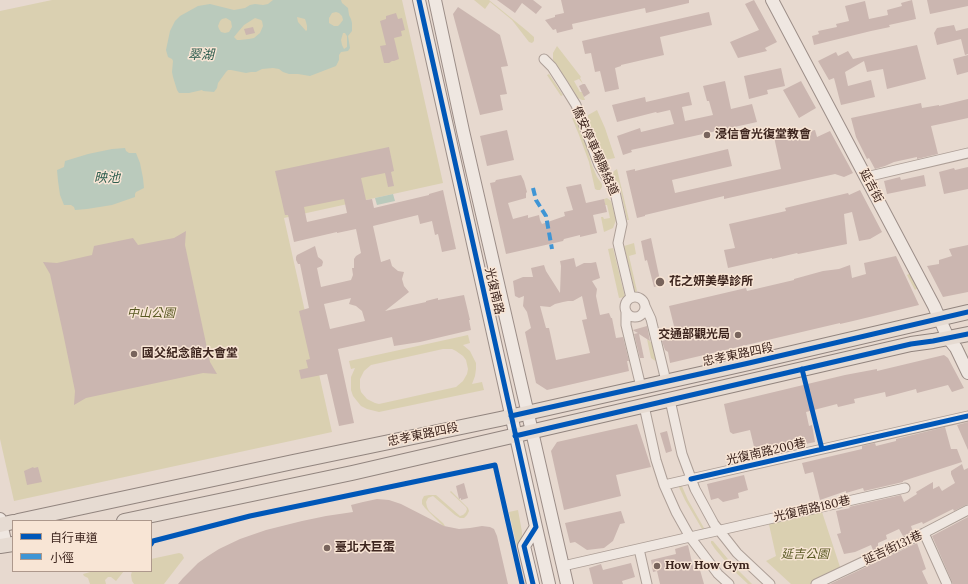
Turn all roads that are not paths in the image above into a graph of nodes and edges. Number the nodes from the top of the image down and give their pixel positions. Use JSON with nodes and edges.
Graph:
{"nodes":[{"id":1,"x":419,"y":0,"type":"edge"},
{"id":2,"x":435,"y":0,"type":"edge"},
{"id":3,"x":772,"y":0,"type":"edge"},
{"id":4,"x":544,"y":58,"type":"dead end"},
{"id":5,"x":968,"y":153,"type":"edge"},
{"id":6,"x":866,"y":177,"type":"junction"},
{"id":7,"x":631,"y":298,"type":"junction"},
{"id":8,"x":645,"y":306,"type":"junction"},
{"id":9,"x":626,"y":311,"type":"junction"},
{"id":10,"x":968,"y":312,"type":"edge"},
{"id":11,"x":940,"y":319,"type":"junction"},
{"id":12,"x":968,"y":334,"type":"edge"},
{"id":13,"x":948,"y":338,"type":"junction"},
{"id":14,"x":968,"y":373,"type":"edge"},
{"id":15,"x":666,"y":381,"type":"junction"},
{"id":16,"x":641,"y":387,"type":"junction"},
{"id":17,"x":670,"y":400,"type":"junction"},
{"id":18,"x":644,"y":406,"type":"junction"},
{"id":19,"x":528,"y":412,"type":"junction"},
{"id":20,"x":512,"y":416,"type":"junction"},
{"id":21,"x":968,"y":416,"type":"edge"},
{"id":22,"x":532,"y":432,"type":"junction"},
{"id":23,"x":516,"y":436,"type":"junction"},
{"id":24,"x":691,"y":479,"type":"junction"},
{"id":25,"x":664,"y":485,"type":"junction"},
{"id":26,"x":905,"y":488,"type":"dead end"},
{"id":27,"x":968,"y":510,"type":"edge"},
{"id":28,"x":23,"y":520,"type":"edge"},
{"id":29,"x":129,"y":520,"type":"edge"},
{"id":30,"x":4,"y":523,"type":"edge"},
{"id":31,"x":536,"y":527,"type":"junction"},
{"id":32,"x":719,"y":530,"type":"junction"},
{"id":33,"x":924,"y":533,"type":"junction"},
{"id":34,"x":690,"y":537,"type":"junction"},
{"id":35,"x":6,"y":545,"type":"edge"},
{"id":36,"x":639,"y":549,"type":"junction"},
{"id":37,"x":563,"y":566,"type":"junction"},
{"id":38,"x":533,"y":584,"type":"edge"},
{"id":39,"x":549,"y":584,"type":"edge"},
{"id":40,"x":567,"y":584,"type":"edge"},
{"id":41,"x":646,"y":584,"type":"edge"},
{"id":42,"x":729,"y":584,"type":"edge"},
{"id":43,"x":770,"y":584,"type":"edge"},
{"id":44,"x":816,"y":584,"type":"edge"},
{"id":45,"x":947,"y":584,"type":"edge"}],
"edges":[{"from":1,"to":20,"type":"main road","name":"光復南路"},
{"from":2,"to":19,"type":"main road","name":"光復南路"},
{"from":3,"to":6,"type":"main road","name":"延吉街"},
{"from":4,"to":7,"type":"street","name":"僑安停車場聯絡道"},
{"from":5,"to":6,"type":"street"},
{"from":6,"to":11,"type":"main road","name":"延吉街"},
{"from":7,"to":8,"type":"street"},
{"from":7,"to":9,"type":"street"},
{"from":8,"to":9,"type":"street"},
{"from":8,"to":15,"type":"street"},
{"from":9,"to":16,"type":"street"},
{"from":10,"to":11,"type":"main road","name":"忠孝東路四段"},
{"from":11,"to":13,"type":"main road","name":"延吉街"},
{"from":11,"to":15,"type":"main road","name":"忠孝東路四段"},
{"from":12,"to":13,"type":"main road","name":"忠孝東路四段"},
{"from":13,"to":14,"type":"main road","name":"延吉街"},
{"from":13,"to":17,"type":"main road","name":"忠孝東路四段"},
{"from":15,"to":16,"type":"main road","name":"忠孝東路四段"},
{"from":16,"to":19,"type":"main road","name":"忠孝東路四段"},
{"from":17,"to":18,"type":"main road","name":"忠孝東路四段"},
{"from":17,"to":24,"type":"street"},
{"from":18,"to":22,"type":"main road","name":"忠孝東路四段"},
{"from":18,"to":25,"type":"street"},
{"from":19,"to":20,"type":"main road","name":"忠孝東路四段"},
{"from":19,"to":22,"type":"main road","name":"光復南路"},
{"from":20,"to":23,"type":"main road","name":"光復南路"},
{"from":20,"to":28,"type":"main road","name":"忠孝東路四段"},
{"from":21,"to":24,"type":"street","name":"光復南路200巷"},
{"from":22,"to":23,"type":"main road","name":"忠孝東路四段"},
{"from":22,"to":37,"type":"main road","name":"光復南路"},
{"from":23,"to":29,"type":"main road","name":"忠孝東路四段"},
{"from":23,"to":31,"type":"main road","name":"光復南路"},
{"from":24,"to":25,"type":"street"},
{"from":24,"to":32,"type":"street"},
{"from":25,"to":34,"type":"street"},
{"from":26,"to":32,"type":"street","name":"光復南路180巷"},
{"from":27,"to":33,"type":"street","name":"延吉街131巷"},
{"from":30,"to":35,"type":"main road"},
{"from":31,"to":38,"type":"main road"},
{"from":31,"to":39,"type":"main road","name":"光復南路"},
{"from":32,"to":34,"type":"street"},
{"from":32,"to":43,"type":"street"},
{"from":33,"to":44,"type":"street","name":"延吉街131巷"},
{"from":33,"to":45,"type":"street"},
{"from":34,"to":36,"type":"street"},
{"from":34,"to":42,"type":"street"},
{"from":36,"to":37,"type":"street"},
{"from":36,"to":41,"type":"street"},
{"from":37,"to":40,"type":"main road","name":"光復南路"}]}
